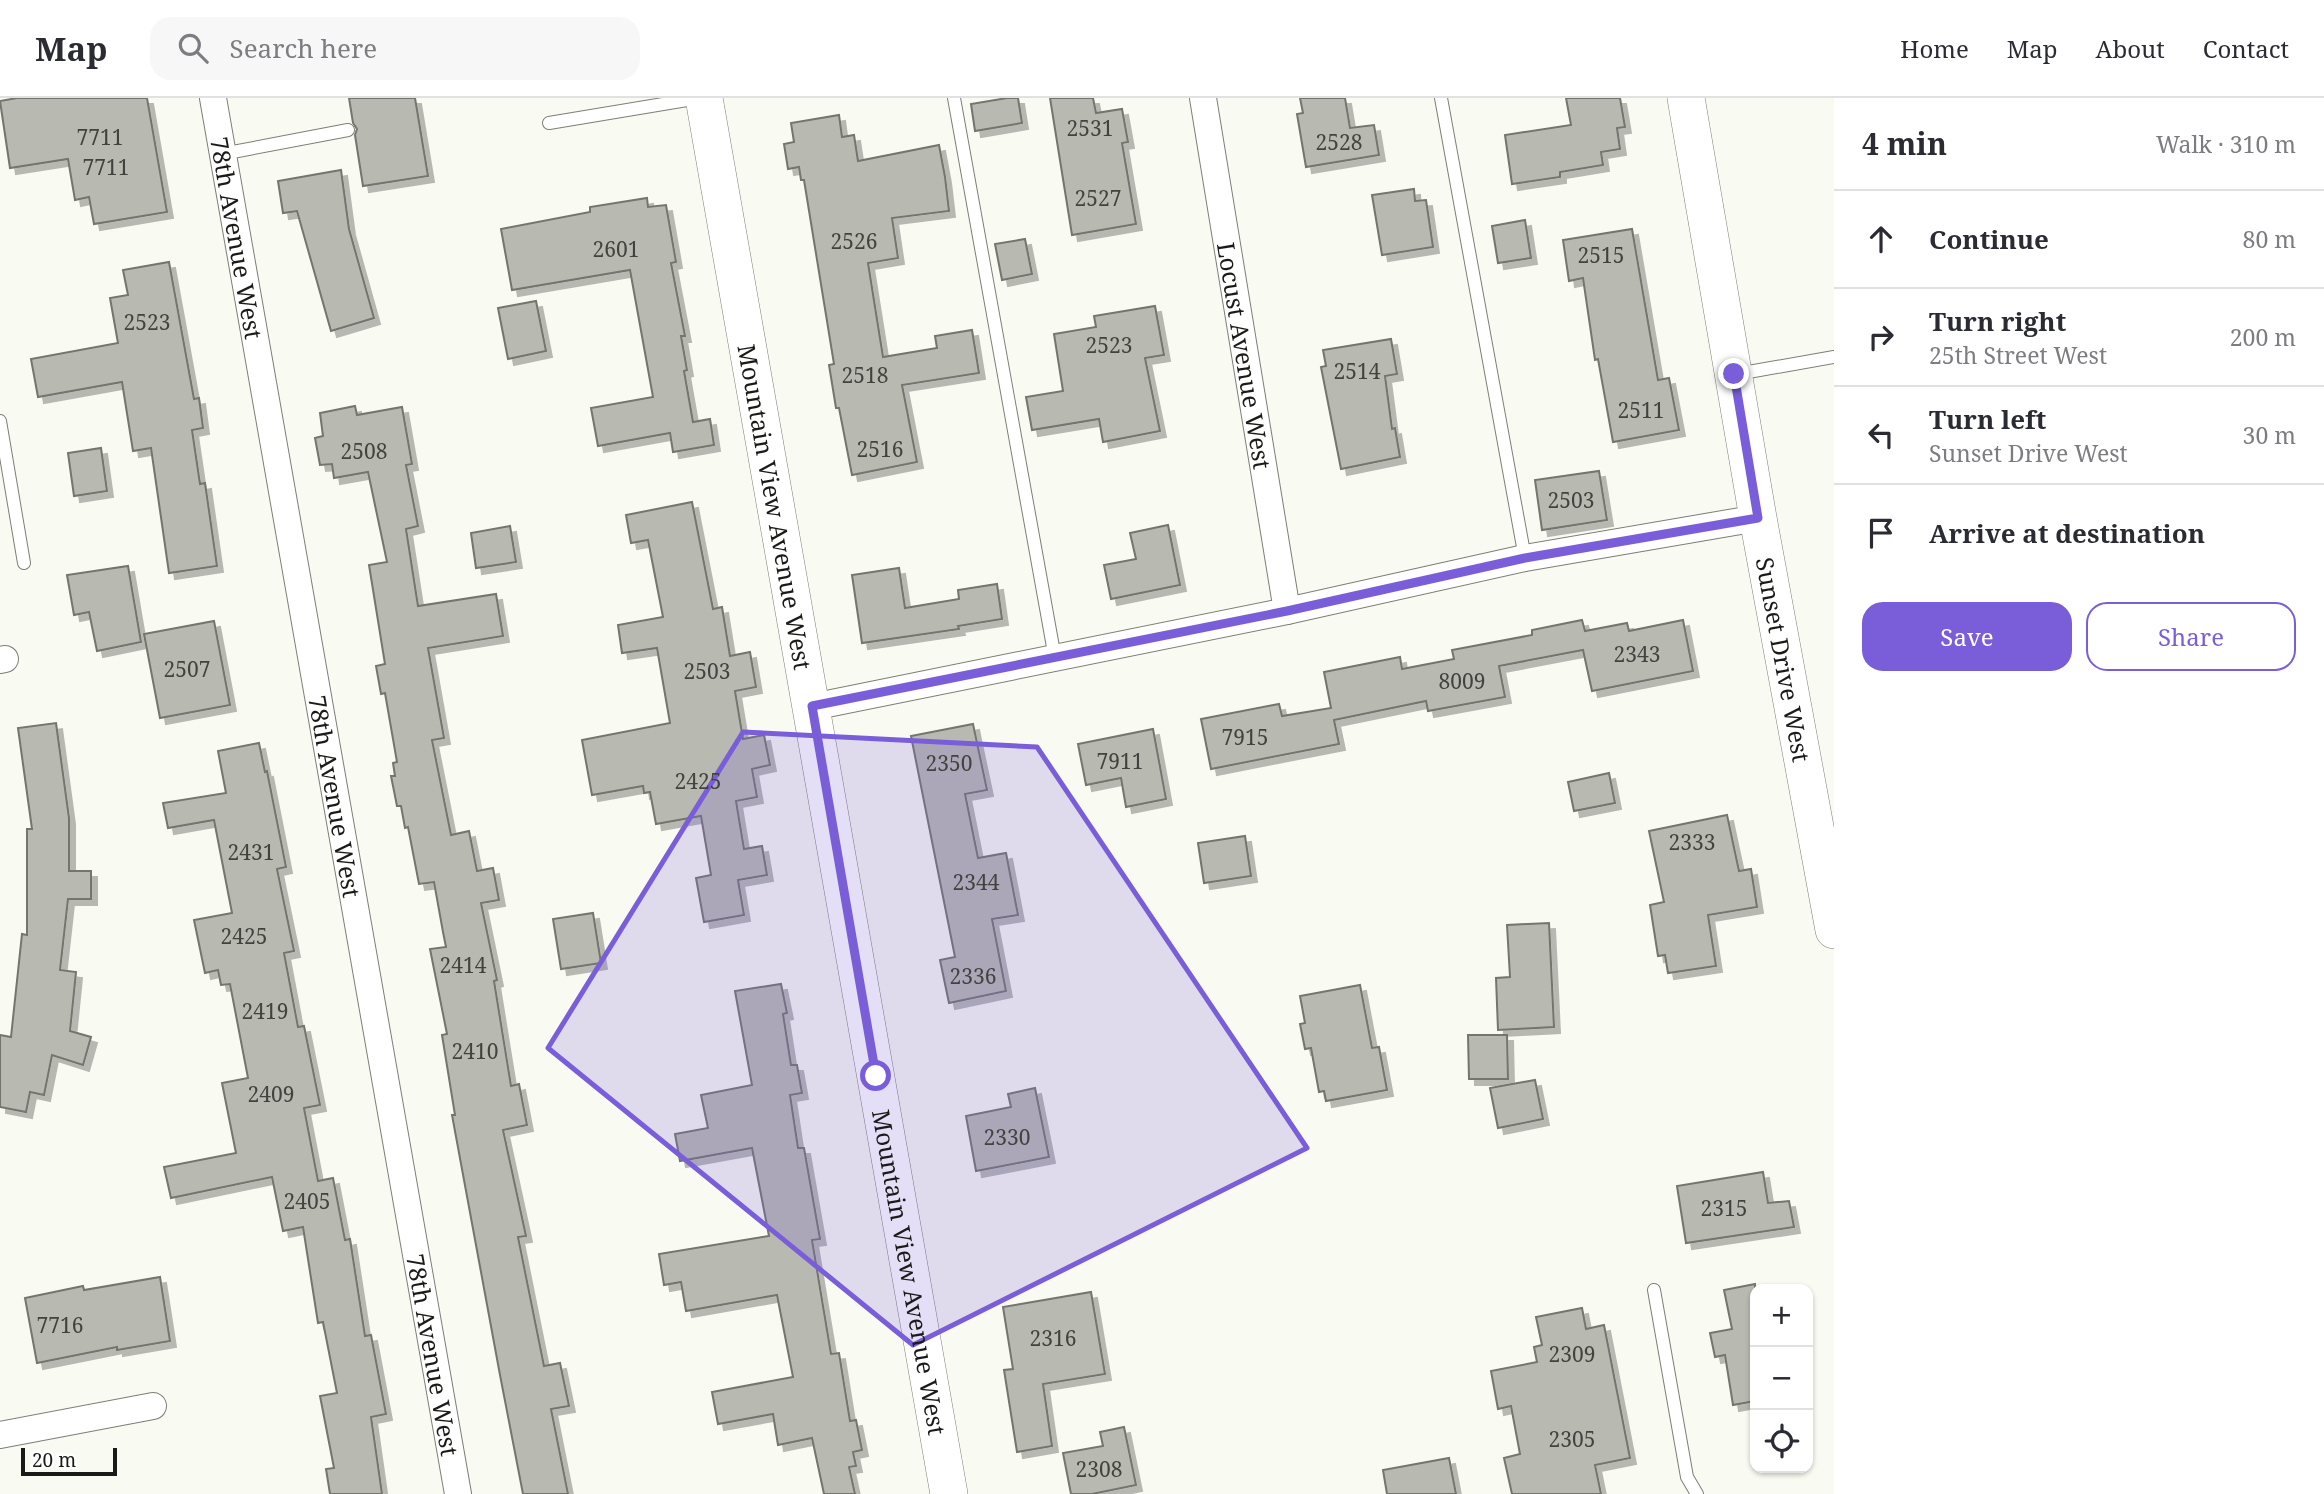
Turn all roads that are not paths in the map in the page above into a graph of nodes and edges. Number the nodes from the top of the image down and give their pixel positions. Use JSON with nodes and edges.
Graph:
{"nodes":[{"id":1,"x":213,"y":98,"type":"edge"},
{"id":2,"x":699,"y":98,"type":"edge"},
{"id":3,"x":704,"y":98,"type":"edge"},
{"id":4,"x":954,"y":98,"type":"edge"},
{"id":5,"x":1203,"y":98,"type":"edge"},
{"id":6,"x":1441,"y":98,"type":"edge"},
{"id":7,"x":1686,"y":98,"type":"edge"},
{"id":8,"x":549,"y":123,"type":"dead end"},
{"id":9,"x":348,"y":131,"type":"dead end"},
{"id":10,"x":222,"y":154,"type":"junction"},
{"id":11,"x":1834,"y":357,"type":"edge"},
{"id":12,"x":1734,"y":374,"type":"junction"},
{"id":13,"x":0,"y":421,"type":"edge"},
{"id":14,"x":1758,"y":518,"type":"junction"},
{"id":15,"x":1525,"y":558,"type":"junction"},
{"id":16,"x":24,"y":563,"type":"dead end"},
{"id":17,"x":1287,"y":611,"type":"junction"},
{"id":18,"x":1055,"y":658,"type":"junction"},
{"id":19,"x":812,"y":706,"type":"junction"},
{"id":20,"x":1834,"y":930,"type":"edge"},
{"id":21,"x":1654,"y":1290,"type":"dead end"},
{"id":22,"x":153,"y":1406,"type":"dead end"},
{"id":23,"x":0,"y":1436,"type":"edge"},
{"id":24,"x":458,"y":1494,"type":"edge"},
{"id":25,"x":949,"y":1494,"type":"edge"},
{"id":26,"x":1698,"y":1494,"type":"edge"}],
"edges":[{"from":1,"to":10,"type":"street","name":"78th Avenue West"},
{"from":2,"to":8,"type":"lane"},
{"from":3,"to":19,"type":"street","name":"Mountain View Avenue West"},
{"from":4,"to":18,"type":"lane"},
{"from":5,"to":17,"type":"street","name":"Locust Avenue West"},
{"from":6,"to":15,"type":"lane"},
{"from":7,"to":12,"type":"street","name":"Sunset Drive West"},
{"from":9,"to":10,"type":"lane"},
{"from":10,"to":24,"type":"street","name":"78th Avenue West"},
{"from":11,"to":12,"type":"lane"},
{"from":12,"to":14,"type":"street","name":"Sunset Drive West"},
{"from":13,"to":16,"type":"lane"},
{"from":14,"to":15,"type":"street"},
{"from":14,"to":20,"type":"street","name":"Sunset Drive West"},
{"from":15,"to":17,"type":"street"},
{"from":17,"to":18,"type":"street"},
{"from":18,"to":19,"type":"street"},
{"from":19,"to":25,"type":"street","name":"Mountain View Avenue West"},
{"from":21,"to":26,"type":"lane"},
{"from":22,"to":23,"type":"street"}]}
